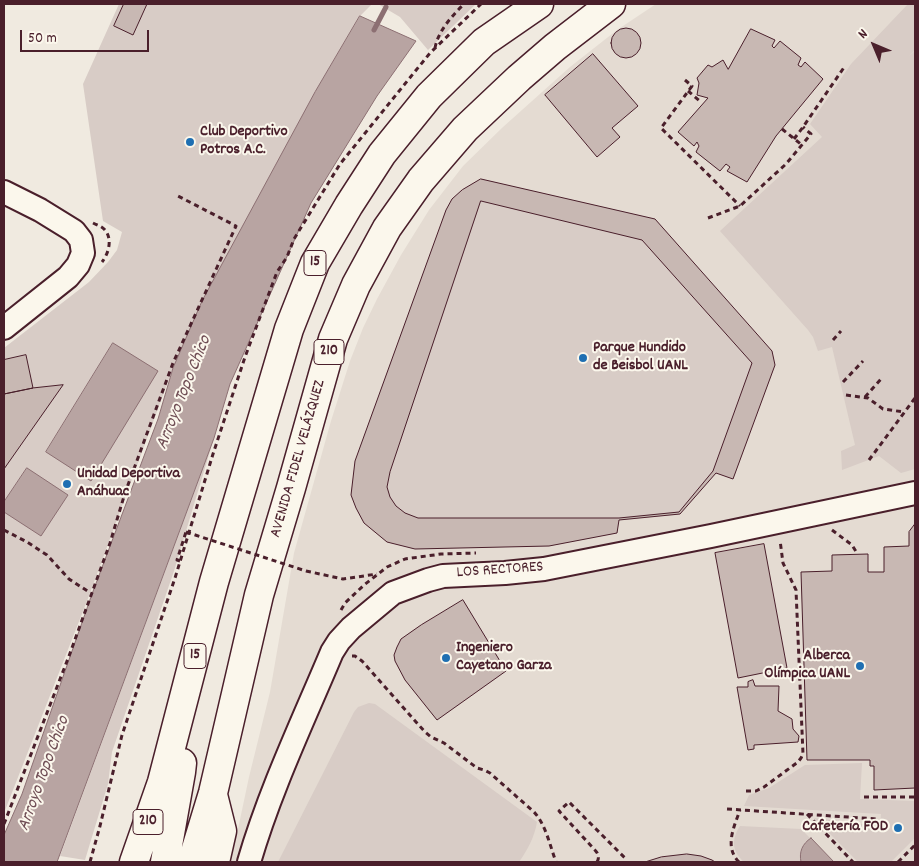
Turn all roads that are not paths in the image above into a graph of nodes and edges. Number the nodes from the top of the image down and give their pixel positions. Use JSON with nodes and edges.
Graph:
{"nodes":[{"id":1,"x":508,"y":4,"type":"edge"},
{"id":2,"x":538,"y":4,"type":"edge"},
{"id":3,"x":611,"y":4,"type":"edge"},
{"id":4,"x":484,"y":42,"type":"junction"},
{"id":5,"x":4,"y":192,"type":"edge"},
{"id":6,"x":4,"y":328,"type":"edge"},
{"id":7,"x":915,"y":493,"type":"edge"},
{"id":8,"x":184,"y":697,"type":"junction"},
{"id":9,"x":162,"y":782,"type":"junction"},
{"id":10,"x":213,"y":793,"type":"junction"},
{"id":11,"x":115,"y":862,"type":"edge"},
{"id":12,"x":134,"y":862,"type":"edge"},
{"id":13,"x":165,"y":862,"type":"edge"},
{"id":14,"x":192,"y":862,"type":"edge"},
{"id":15,"x":215,"y":862,"type":"edge"},
{"id":16,"x":248,"y":862,"type":"edge"}],
"edges":[{"from":1,"to":4,"type":"highway"},
{"from":2,"to":4,"type":"highway","number":"15"},
{"from":3,"to":10,"type":"highway","name":"AVENIDA FIDEL VELÁZQUEZ","number":"210"},
{"from":4,"to":8,"type":"highway","number":"15"},
{"from":5,"to":6,"type":"street"},
{"from":7,"to":16,"type":"street","name":"LOS RECTORES"},
{"from":8,"to":9,"type":"highway","number":"15"},
{"from":8,"to":13,"type":"highway"},
{"from":9,"to":11,"type":"highway"},
{"from":9,"to":12,"type":"highway","number":"210"},
{"from":10,"to":14,"type":"highway","name":"AVENIDA FIDEL VELÁZQUEZ","number":"210"},
{"from":10,"to":15,"type":"highway"}]}
